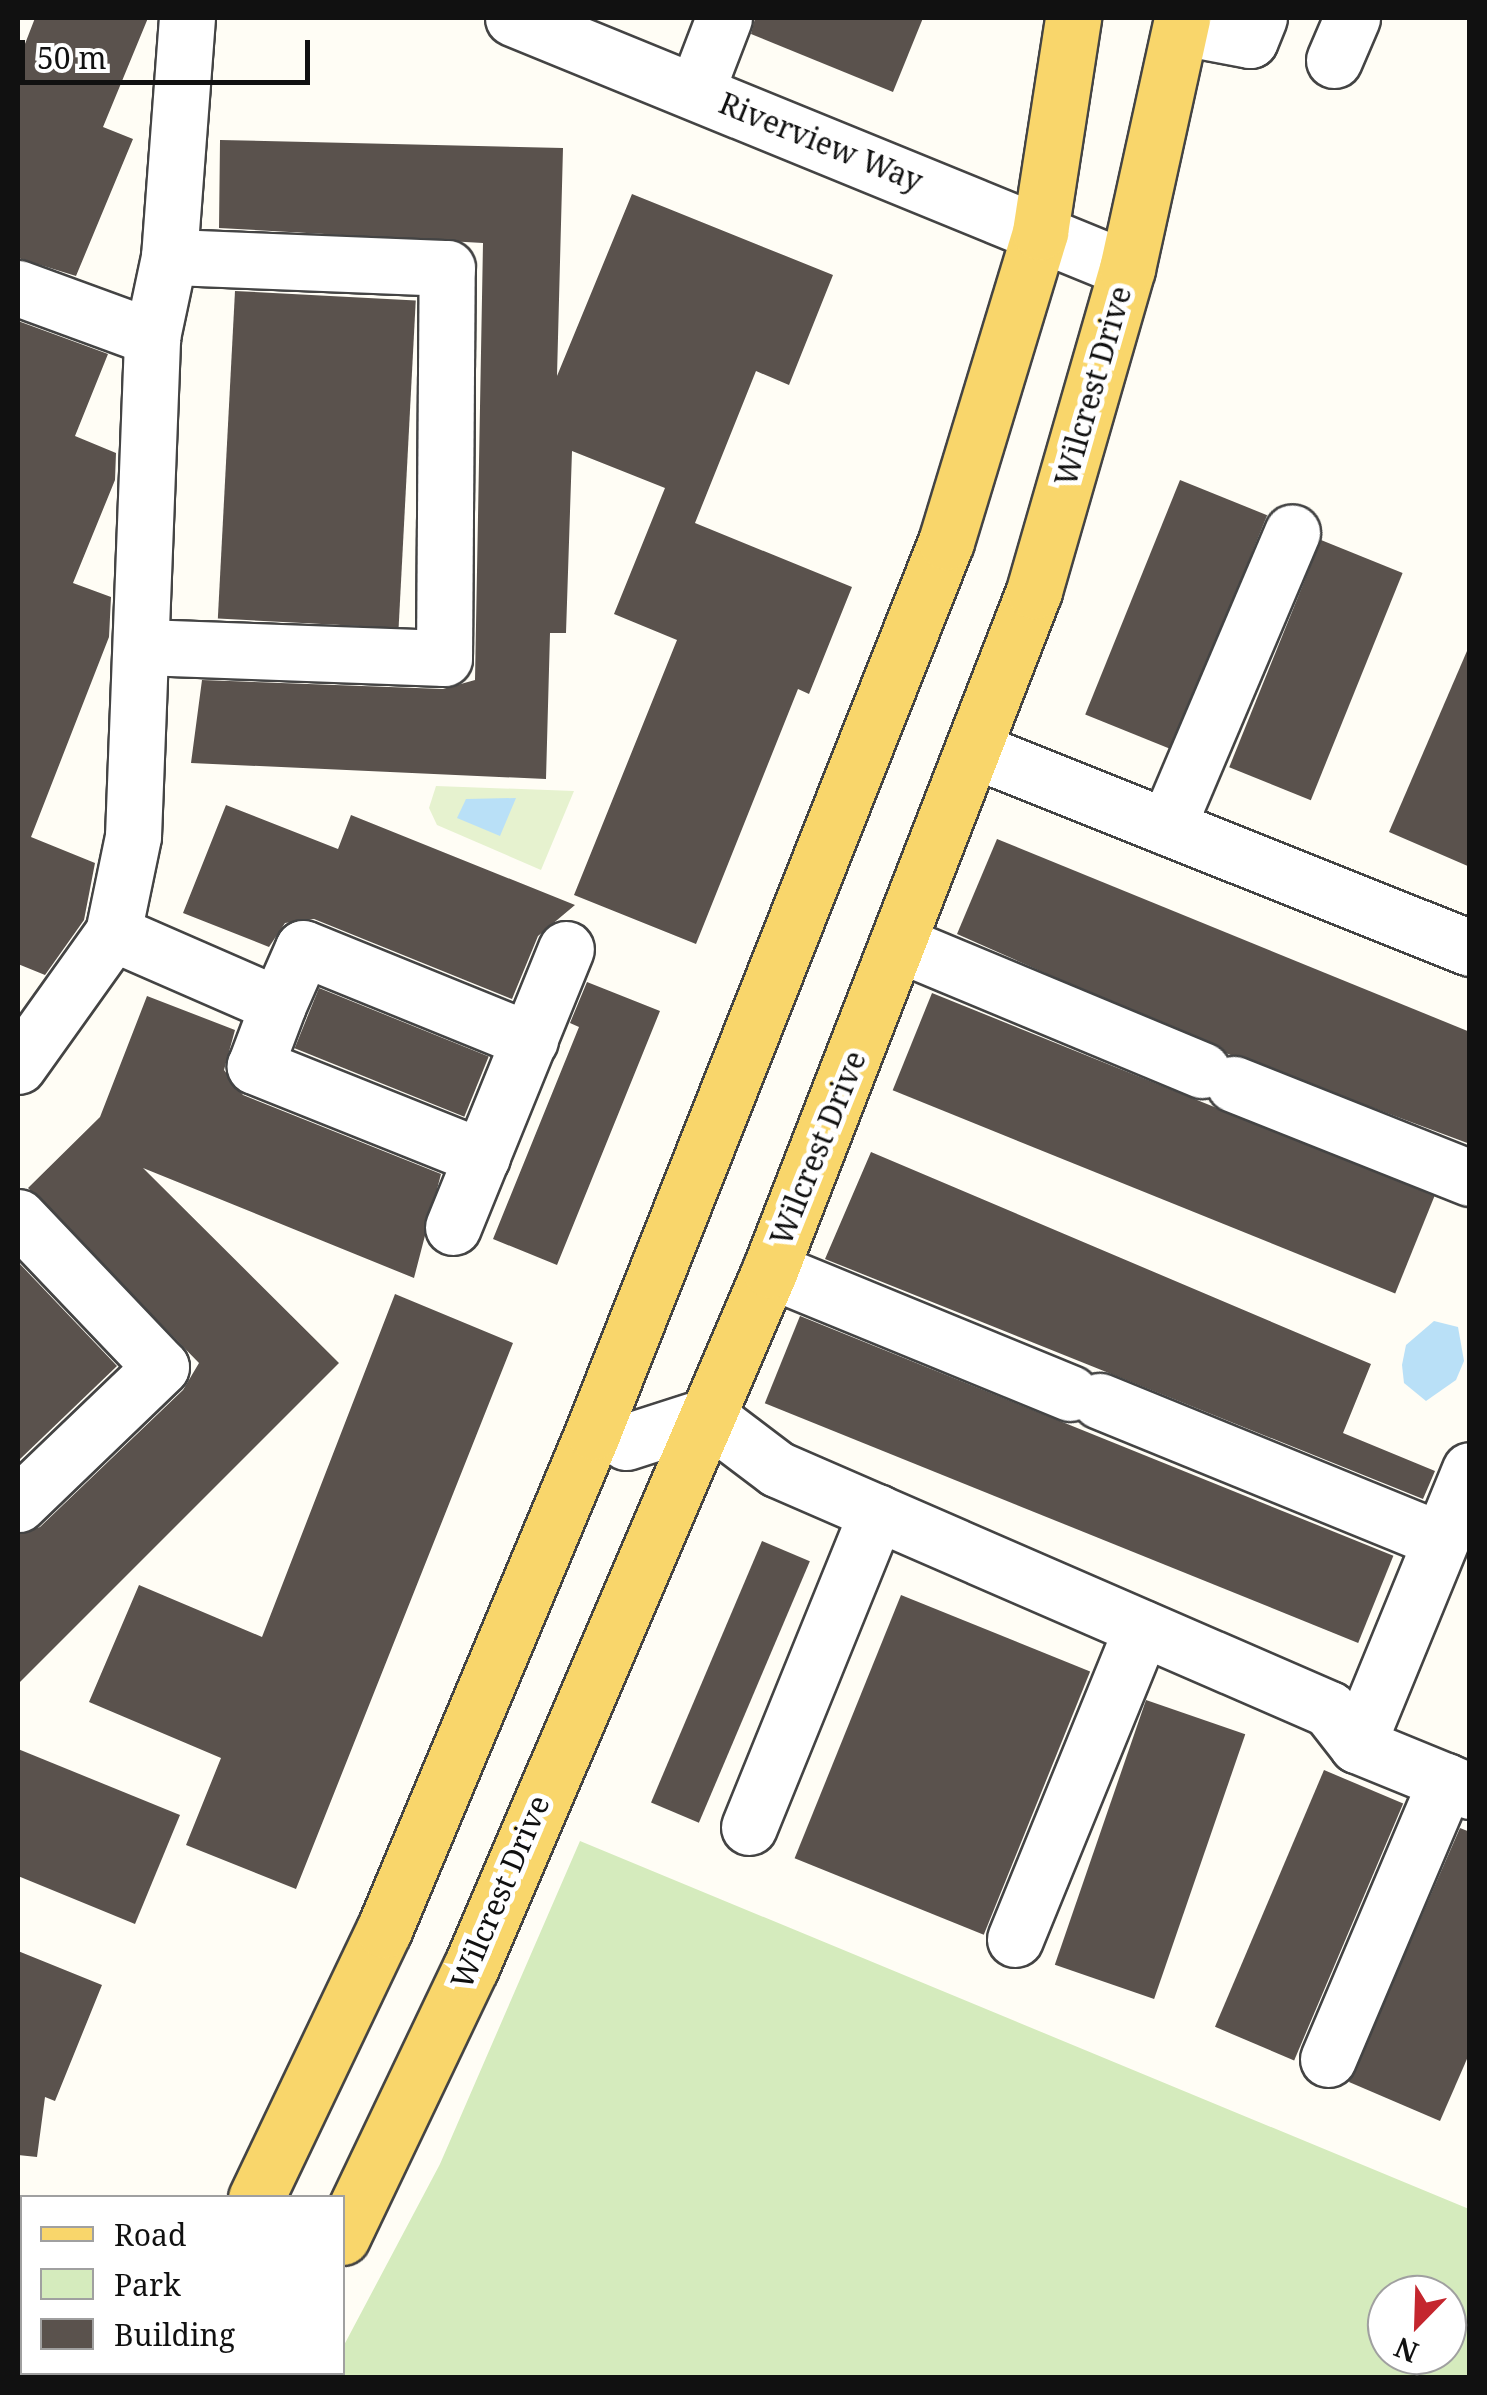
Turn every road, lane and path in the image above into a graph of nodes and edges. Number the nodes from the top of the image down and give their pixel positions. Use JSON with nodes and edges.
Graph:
{"nodes":[{"id":1,"x":188,"y":18,"type":"edge"},
{"id":2,"x":513,"y":18,"type":"edge"},
{"id":3,"x":724,"y":18,"type":"edge"},
{"id":4,"x":1073,"y":18,"type":"edge"},
{"id":5,"x":1259,"y":18,"type":"edge"},
{"id":6,"x":1181,"y":22,"type":"edge"},
{"id":7,"x":696,"y":91,"type":"junction"},
{"id":8,"x":1040,"y":232,"type":"junction"},
{"id":9,"x":169,"y":257,"type":"junction"},
{"id":10,"x":1128,"y":268,"type":"junction"},
{"id":11,"x":18,"y":288,"type":"edge"},
{"id":12,"x":152,"y":337,"type":"junction"},
{"id":13,"x":1292,"y":532,"type":"dead end"},
{"id":14,"x":142,"y":647,"type":"junction"},
{"id":15,"x":974,"y":750,"type":"junction"},
{"id":16,"x":1166,"y":827,"type":"junction"},
{"id":17,"x":113,"y":933,"type":"junction"},
{"id":18,"x":899,"y":944,"type":"junction"},
{"id":19,"x":1470,"y":948,"type":"edge"},
{"id":20,"x":566,"y":949,"type":"dead end"},
{"id":21,"x":278,"y":1005,"type":"junction"},
{"id":22,"x":530,"y":1040,"type":"junction"},
{"id":23,"x":18,"y":1066,"type":"edge"},
{"id":24,"x":482,"y":1157,"type":"junction"},
{"id":25,"x":1470,"y":1178,"type":"edge"},
{"id":26,"x":18,"y":1216,"type":"edge"},
{"id":27,"x":454,"y":1227,"type":"dead end"},
{"id":28,"x":770,"y":1270,"type":"junction"},
{"id":29,"x":706,"y":1416,"type":"junction"},
{"id":30,"x":626,"y":1442,"type":"dead end"},
{"id":31,"x":1470,"y":1470,"type":"edge"},
{"id":32,"x":18,"y":1504,"type":"edge"},
{"id":33,"x":877,"y":1512,"type":"junction"},
{"id":34,"x":1440,"y":1540,"type":"junction"},
{"id":35,"x":1142,"y":1628,"type":"junction"},
{"id":36,"x":1357,"y":1745,"type":"junction"},
{"id":37,"x":1458,"y":1786,"type":"edge"},
{"id":38,"x":748,"y":1827,"type":"dead end"},
{"id":39,"x":1015,"y":1939,"type":"dead end"},
{"id":40,"x":1328,"y":2058,"type":"dead end"},
{"id":41,"x":257,"y":2195,"type":"edge"},
{"id":42,"x":345,"y":2231,"type":"edge"}],
"edges":[{"from":1,"to":9,"type":"street"},
{"from":2,"to":7,"type":"street","name":"Riverview Way"},
{"from":3,"to":7,"type":"street"},
{"from":4,"to":8,"type":"main road"},
{"from":5,"to":6,"type":"street"},
{"from":6,"to":10,"type":"main road","name":"Wilcrest Drive"},
{"from":7,"to":8,"type":"street","name":"Riverview Way"},
{"from":8,"to":10,"type":"street","name":"Riverview Way"},
{"from":8,"to":41,"type":"main road"},
{"from":9,"to":12,"type":"street"},
{"from":9,"to":14,"type":"street"},
{"from":10,"to":15,"type":"main road","name":"Wilcrest Drive"},
{"from":11,"to":12,"type":"street"},
{"from":12,"to":14,"type":"street"},
{"from":13,"to":16,"type":"street"},
{"from":14,"to":17,"type":"street"},
{"from":15,"to":16,"type":"street"},
{"from":15,"to":18,"type":"main road","name":"Wilcrest Drive"},
{"from":16,"to":19,"type":"street"},
{"from":17,"to":21,"type":"street"},
{"from":17,"to":23,"type":"street"},
{"from":18,"to":25,"type":"street"},
{"from":18,"to":28,"type":"main road","name":"Wilcrest Drive"},
{"from":20,"to":22,"type":"street"},
{"from":21,"to":22,"type":"street"},
{"from":21,"to":24,"type":"street"},
{"from":22,"to":24,"type":"street"},
{"from":24,"to":27,"type":"street"},
{"from":26,"to":32,"type":"street"},
{"from":28,"to":29,"type":"main road","name":"Wilcrest Drive"},
{"from":28,"to":34,"type":"street"},
{"from":29,"to":30,"type":"street"},
{"from":29,"to":33,"type":"street"},
{"from":29,"to":42,"type":"main road","name":"Wilcrest Drive"},
{"from":31,"to":34,"type":"street"},
{"from":33,"to":35,"type":"street"},
{"from":33,"to":38,"type":"street"},
{"from":34,"to":36,"type":"street"},
{"from":35,"to":36,"type":"street"},
{"from":35,"to":39,"type":"street"},
{"from":36,"to":37,"type":"street"},
{"from":37,"to":40,"type":"street"}]}
